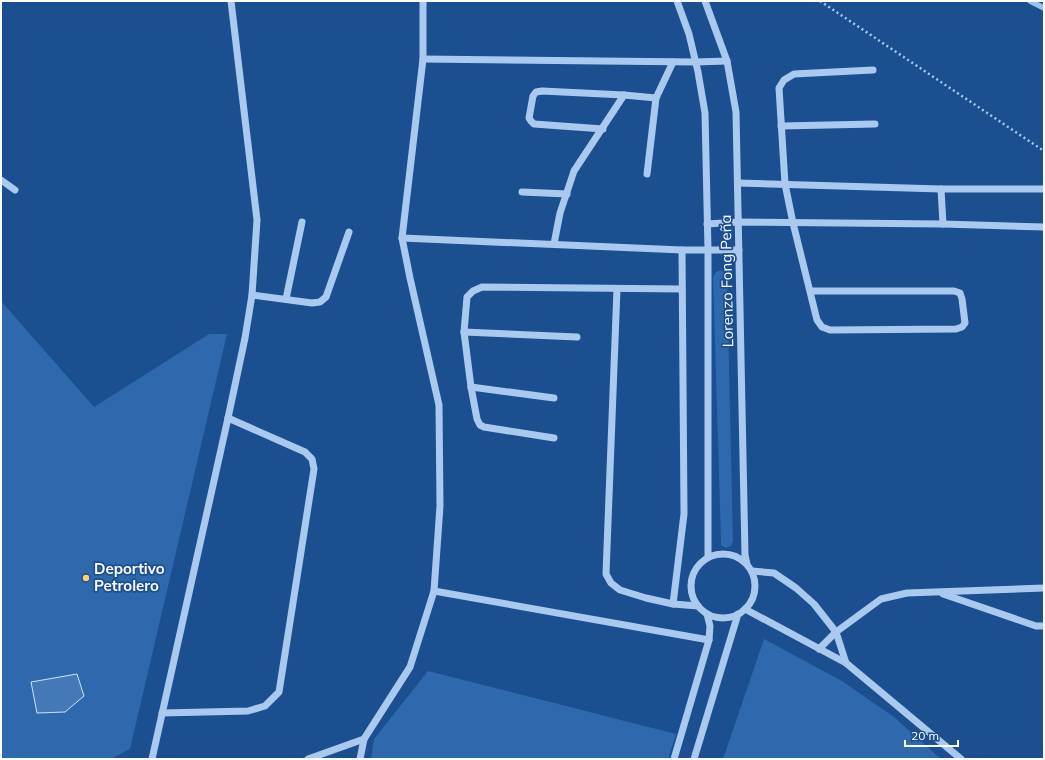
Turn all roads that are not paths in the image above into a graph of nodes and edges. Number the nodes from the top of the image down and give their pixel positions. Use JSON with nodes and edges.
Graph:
{"nodes":[{"id":1,"x":231,"y":1,"type":"edge"},
{"id":2,"x":423,"y":1,"type":"edge"},
{"id":3,"x":677,"y":1,"type":"edge"},
{"id":4,"x":705,"y":1,"type":"edge"},
{"id":5,"x":423,"y":59,"type":"junction"},
{"id":6,"x":727,"y":61,"type":"junction"},
{"id":7,"x":673,"y":62,"type":"junction"},
{"id":8,"x":696,"y":62,"type":"junction"},
{"id":9,"x":873,"y":70,"type":"dead end"},
{"id":10,"x":624,"y":95,"type":"junction"},
{"id":11,"x":656,"y":98,"type":"junction"},
{"id":12,"x":875,"y":124,"type":"dead end"},
{"id":13,"x":782,"y":126,"type":"junction"},
{"id":14,"x":602,"y":129,"type":"junction"},
{"id":15,"x":647,"y":174,"type":"dead end"},
{"id":16,"x":1,"y":180,"type":"edge"},
{"id":17,"x":738,"y":183,"type":"junction"},
{"id":18,"x":785,"y":184,"type":"junction"},
{"id":19,"x":941,"y":189,"type":"junction"},
{"id":20,"x":1044,"y":189,"type":"edge"},
{"id":21,"x":15,"y":190,"type":"dead end"},
{"id":22,"x":522,"y":192,"type":"dead end"},
{"id":23,"x":566,"y":194,"type":"junction"},
{"id":24,"x":302,"y":222,"type":"dead end"},
{"id":25,"x":739,"y":222,"type":"junction"},
{"id":26,"x":793,"y":223,"type":"junction"},
{"id":27,"x":707,"y":224,"type":"junction"},
{"id":28,"x":943,"y":224,"type":"junction"},
{"id":29,"x":1044,"y":227,"type":"edge"},
{"id":30,"x":348,"y":232,"type":"dead end"},
{"id":31,"x":402,"y":238,"type":"junction"},
{"id":32,"x":554,"y":244,"type":"junction"},
{"id":33,"x":682,"y":250,"type":"junction"},
{"id":34,"x":708,"y":250,"type":"junction"},
{"id":35,"x":739,"y":250,"type":"junction"},
{"id":36,"x":617,"y":289,"type":"junction"},
{"id":37,"x":682,"y":289,"type":"junction"},
{"id":38,"x":810,"y":291,"type":"junction"},
{"id":39,"x":252,"y":295,"type":"junction"},
{"id":40,"x":286,"y":299,"type":"junction"},
{"id":41,"x":464,"y":332,"type":"junction"},
{"id":42,"x":577,"y":337,"type":"dead end"},
{"id":43,"x":471,"y":387,"type":"junction"},
{"id":44,"x":554,"y":398,"type":"dead end"},
{"id":45,"x":228,"y":418,"type":"junction"},
{"id":46,"x":554,"y":438,"type":"dead end"},
{"id":47,"x":708,"y":557,"type":"junction"},
{"id":48,"x":747,"y":564,"type":"junction"},
{"id":49,"x":752,"y":571,"type":"junction"},
{"id":50,"x":1044,"y":588,"type":"edge"},
{"id":51,"x":434,"y":591,"type":"junction"},
{"id":52,"x":939,"y":592,"type":"junction"},
{"id":53,"x":673,"y":604,"type":"junction"},
{"id":54,"x":698,"y":606,"type":"junction"},
{"id":55,"x":745,"y":610,"type":"junction"},
{"id":56,"x":707,"y":614,"type":"junction"},
{"id":57,"x":738,"y":614,"type":"junction"},
{"id":58,"x":1044,"y":626,"type":"edge"},
{"id":59,"x":836,"y":632,"type":"junction"},
{"id":60,"x":709,"y":640,"type":"junction"},
{"id":61,"x":819,"y":648,"type":"junction"},
{"id":62,"x":846,"y":663,"type":"junction"},
{"id":63,"x":162,"y":713,"type":"junction"},
{"id":64,"x":364,"y":739,"type":"junction"},
{"id":65,"x":152,"y":759,"type":"edge"},
{"id":66,"x":308,"y":759,"type":"edge"},
{"id":67,"x":360,"y":759,"type":"edge"},
{"id":68,"x":674,"y":759,"type":"edge"},
{"id":69,"x":694,"y":759,"type":"edge"},
{"id":70,"x":961,"y":759,"type":"edge"}],
"edges":[{"from":1,"to":39,"type":"street"},
{"from":2,"to":5,"type":"street"},
{"from":3,"to":8,"type":"street","name":"Lorenzo Fong Peña"},
{"from":4,"to":6,"type":"street","name":"Lorenzo Fong Peña"},
{"from":5,"to":7,"type":"street"},
{"from":5,"to":31,"type":"street"},
{"from":6,"to":8,"type":"street"},
{"from":6,"to":17,"type":"street","name":"Lorenzo Fong Peña"},
{"from":7,"to":8,"type":"street"},
{"from":7,"to":11,"type":"street"},
{"from":8,"to":27,"type":"street","name":"Lorenzo Fong Peña"},
{"from":9,"to":13,"type":"street"},
{"from":10,"to":11,"type":"street"},
{"from":10,"to":14,"type":"street"},
{"from":10,"to":14,"type":"street"},
{"from":11,"to":15,"type":"street"},
{"from":12,"to":13,"type":"street"},
{"from":13,"to":18,"type":"street"},
{"from":14,"to":23,"type":"street"},
{"from":16,"to":21,"type":"street"},
{"from":17,"to":18,"type":"street"},
{"from":17,"to":25,"type":"street","name":"Lorenzo Fong Peña"},
{"from":18,"to":19,"type":"street"},
{"from":18,"to":26,"type":"street"},
{"from":19,"to":20,"type":"street"},
{"from":19,"to":28,"type":"street"},
{"from":22,"to":23,"type":"street"},
{"from":23,"to":32,"type":"street"},
{"from":24,"to":40,"type":"street"},
{"from":25,"to":26,"type":"street"},
{"from":25,"to":27,"type":"street"},
{"from":25,"to":35,"type":"street","name":"Lorenzo Fong Peña"},
{"from":26,"to":28,"type":"street"},
{"from":26,"to":38,"type":"street"},
{"from":27,"to":34,"type":"street","name":"Lorenzo Fong Peña"},
{"from":28,"to":29,"type":"street"},
{"from":30,"to":40,"type":"street"},
{"from":31,"to":32,"type":"street"},
{"from":31,"to":51,"type":"street"},
{"from":32,"to":33,"type":"street"},
{"from":33,"to":34,"type":"street"},
{"from":33,"to":37,"type":"street"},
{"from":34,"to":35,"type":"street"},
{"from":34,"to":47,"type":"street","name":"Lorenzo Fong Peña"},
{"from":35,"to":48,"type":"street","name":"Lorenzo Fong Peña"},
{"from":36,"to":37,"type":"street"},
{"from":36,"to":41,"type":"street"},
{"from":36,"to":53,"type":"street"},
{"from":37,"to":53,"type":"street"},
{"from":38,"to":38,"type":"street"},
{"from":39,"to":40,"type":"street"},
{"from":39,"to":45,"type":"street"},
{"from":41,"to":42,"type":"street"},
{"from":41,"to":43,"type":"street"},
{"from":43,"to":44,"type":"street"},
{"from":43,"to":46,"type":"street"},
{"from":45,"to":63,"type":"street"},
{"from":45,"to":63,"type":"street"},
{"from":47,"to":48,"type":"street"},
{"from":47,"to":54,"type":"street"},
{"from":48,"to":49,"type":"street"},
{"from":49,"to":55,"type":"street"},
{"from":49,"to":59,"type":"street"},
{"from":50,"to":52,"type":"street"},
{"from":51,"to":60,"type":"street"},
{"from":51,"to":64,"type":"street"},
{"from":52,"to":58,"type":"street"},
{"from":52,"to":59,"type":"street"},
{"from":53,"to":54,"type":"street"},
{"from":54,"to":56,"type":"street"},
{"from":55,"to":57,"type":"street"},
{"from":55,"to":61,"type":"street"},
{"from":56,"to":57,"type":"street"},
{"from":56,"to":60,"type":"street"},
{"from":57,"to":69,"type":"street"},
{"from":59,"to":61,"type":"street"},
{"from":59,"to":62,"type":"street"},
{"from":60,"to":68,"type":"street"},
{"from":61,"to":62,"type":"street"},
{"from":62,"to":70,"type":"street"},
{"from":63,"to":65,"type":"street"},
{"from":64,"to":66,"type":"street"},
{"from":64,"to":67,"type":"street"}]}
